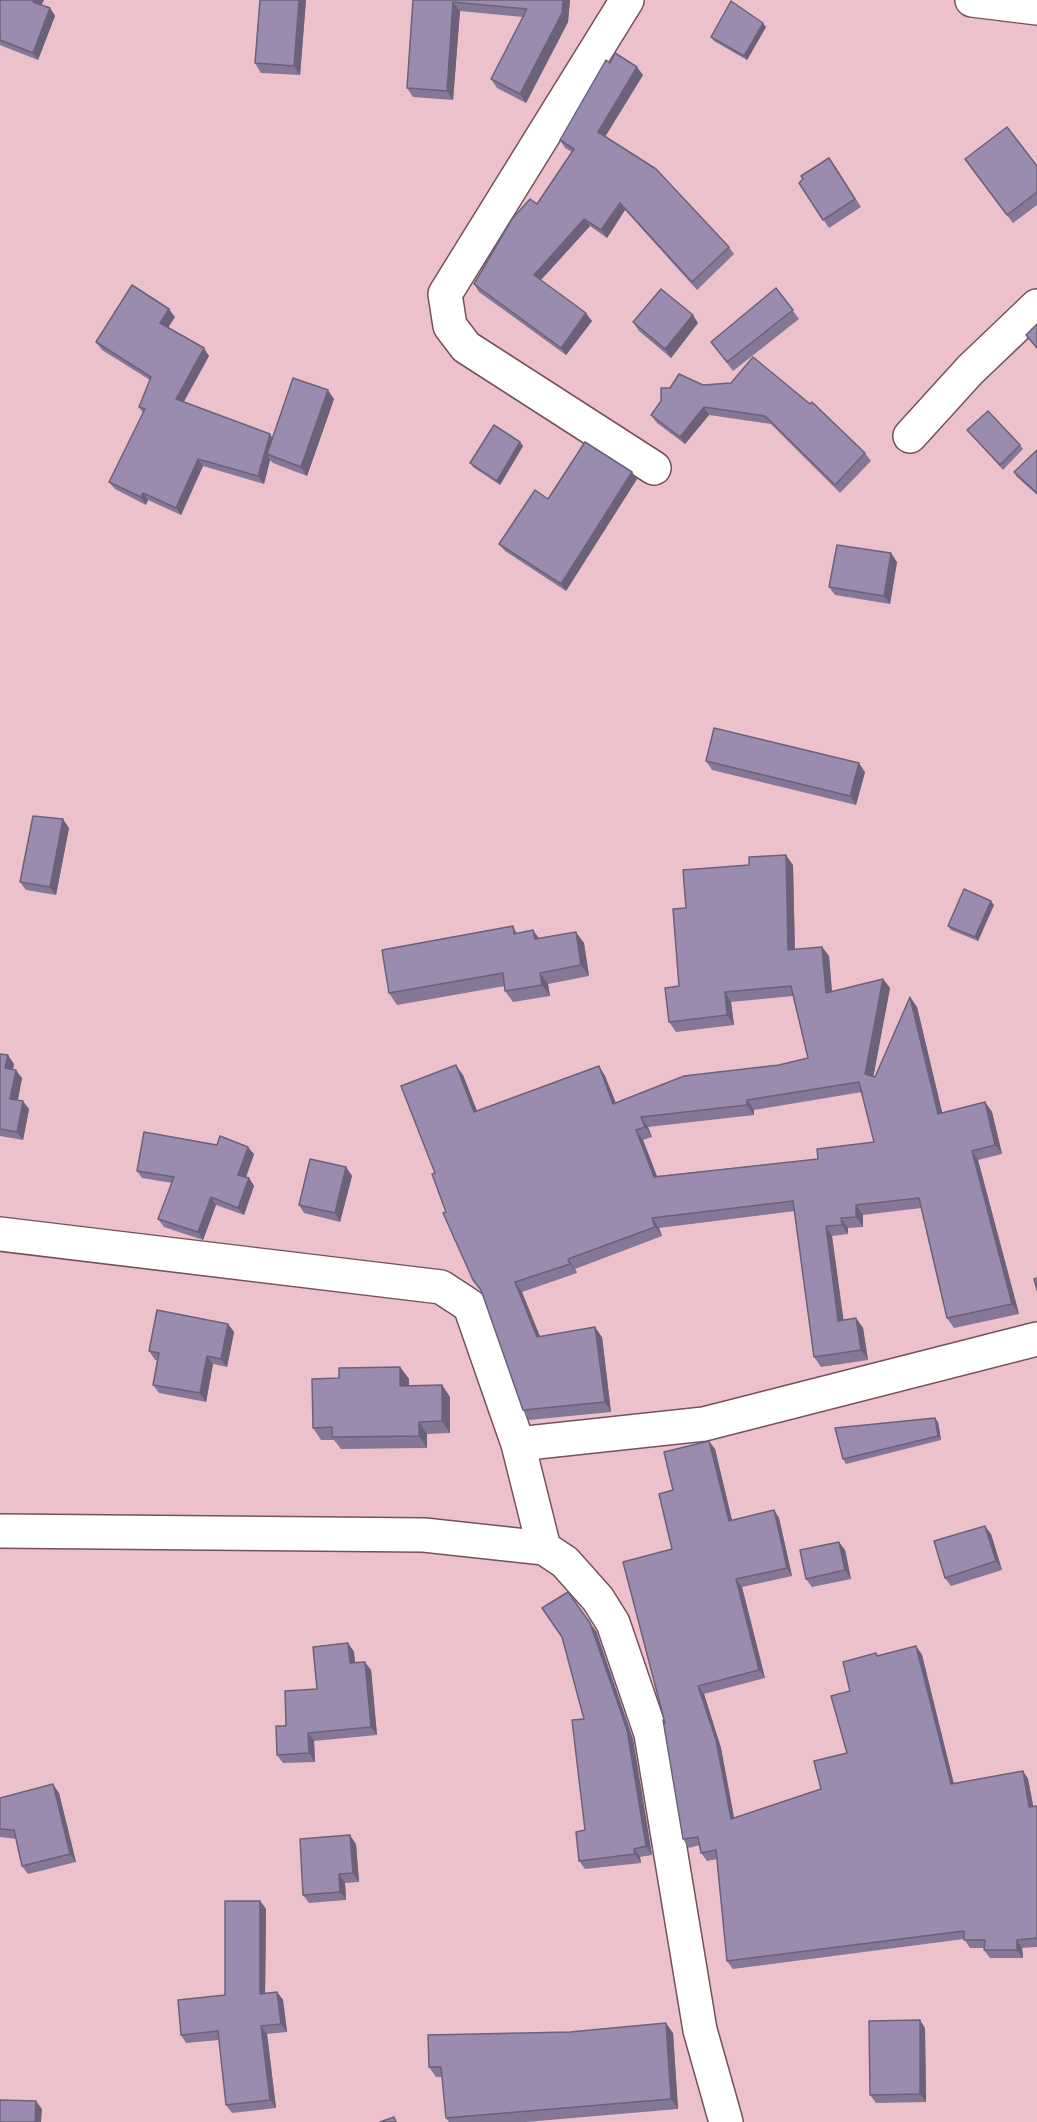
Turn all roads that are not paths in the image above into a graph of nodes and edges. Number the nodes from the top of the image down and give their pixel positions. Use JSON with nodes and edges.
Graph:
{"nodes":[{"id":1,"x":627,"y":0,"type":"edge"},
{"id":2,"x":972,"y":0,"type":"edge"},
{"id":3,"x":1037,"y":8,"type":"edge"},
{"id":4,"x":1037,"y":306,"type":"edge"},
{"id":5,"x":910,"y":436,"type":"dead end"},
{"id":6,"x":654,"y":468,"type":"dead end"},
{"id":7,"x":0,"y":1234,"type":"edge"},
{"id":8,"x":1037,"y":1339,"type":"edge"},
{"id":9,"x":518,"y":1444,"type":"junction"},
{"id":10,"x":0,"y":1532,"type":"edge"},
{"id":11,"x":544,"y":1548,"type":"junction"},
{"id":12,"x":726,"y":2122,"type":"edge"}],
"edges":[{"from":1,"to":6,"type":"street"},
{"from":2,"to":3,"type":"street"},
{"from":4,"to":5,"type":"street"},
{"from":7,"to":9,"type":"street"},
{"from":8,"to":9,"type":"street"},
{"from":9,"to":11,"type":"street"},
{"from":10,"to":11,"type":"street"},
{"from":11,"to":12,"type":"street"}]}
